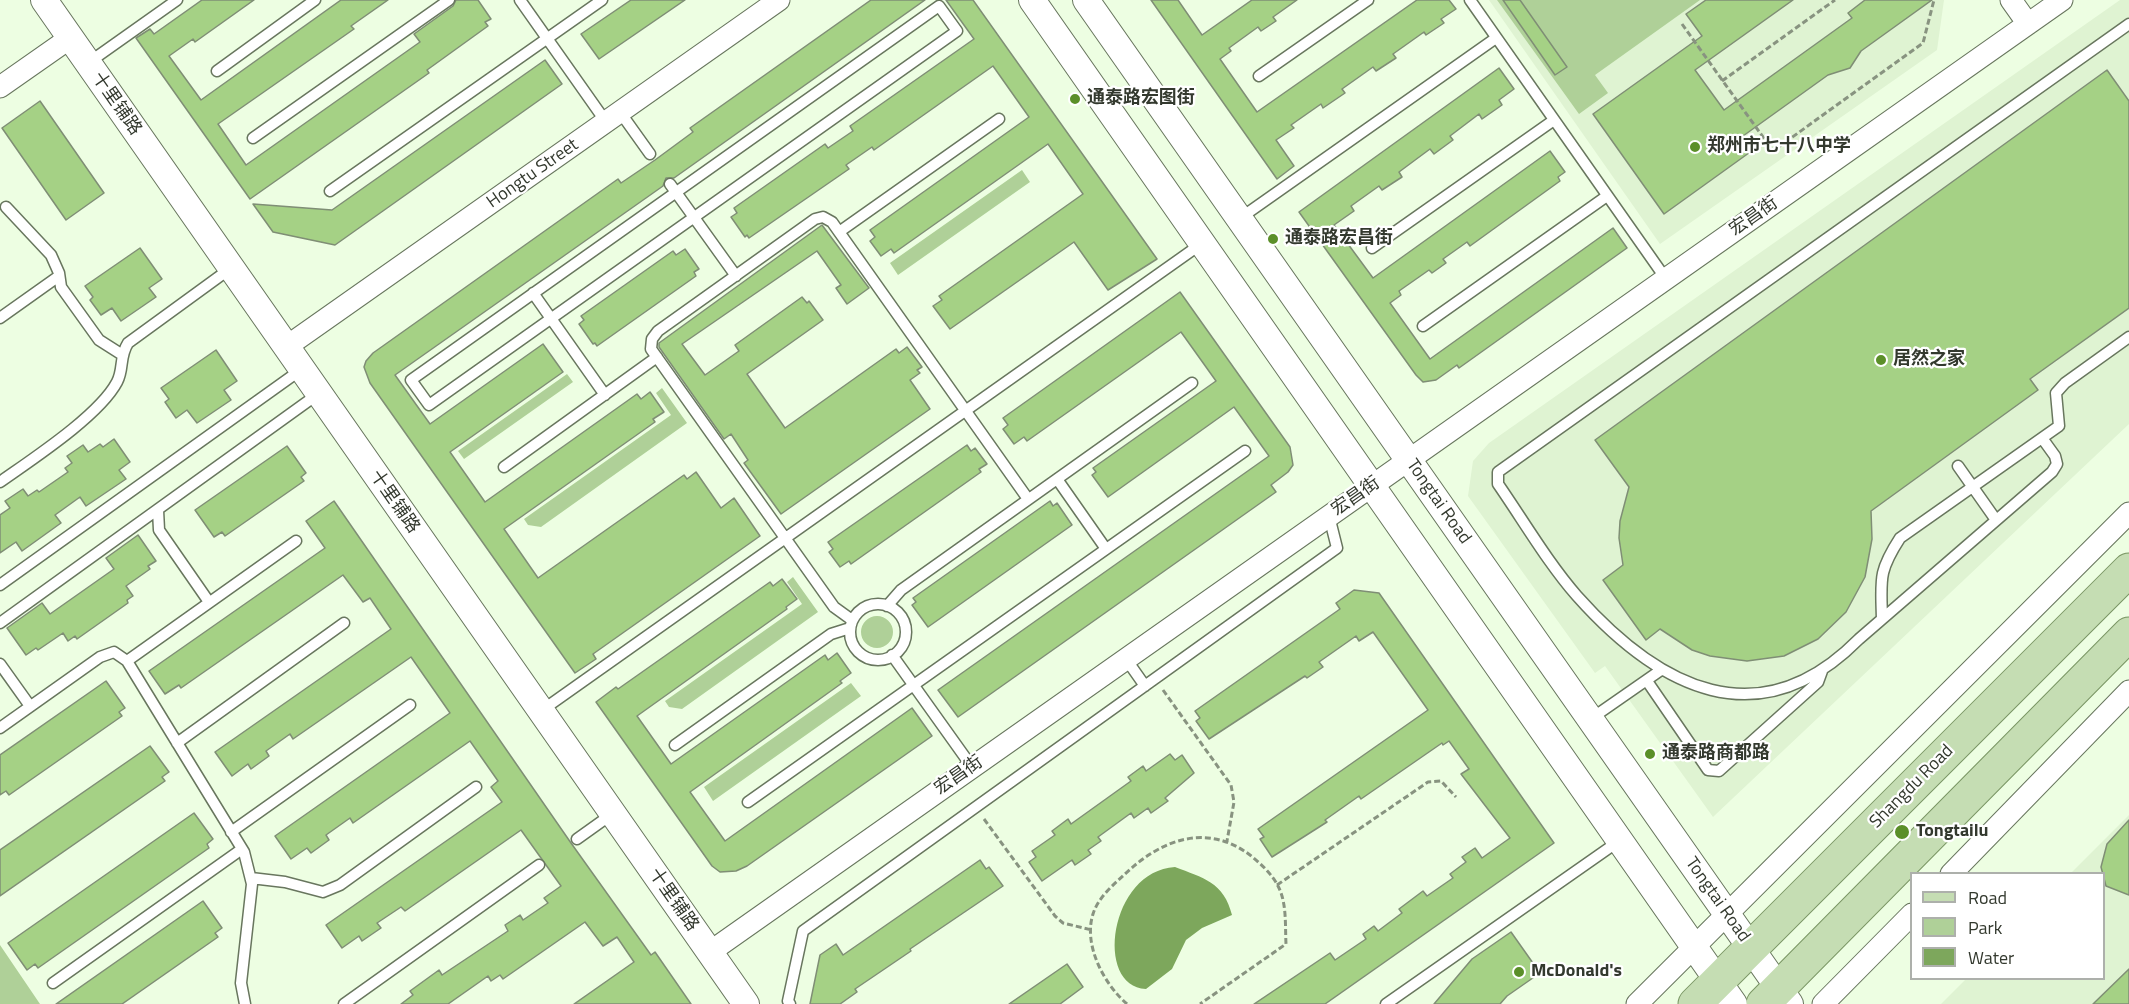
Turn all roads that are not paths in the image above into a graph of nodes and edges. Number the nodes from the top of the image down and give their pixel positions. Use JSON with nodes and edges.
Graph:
{"nodes":[{"id":1,"x":44,"y":0,"type":"edge"},
{"id":2,"x":177,"y":0,"type":"edge"},
{"id":3,"x":315,"y":0,"type":"edge"},
{"id":4,"x":449,"y":0,"type":"edge"},
{"id":5,"x":520,"y":0,"type":"edge"},
{"id":6,"x":602,"y":0,"type":"edge"},
{"id":7,"x":779,"y":0,"type":"edge"},
{"id":8,"x":1032,"y":0,"type":"edge"},
{"id":9,"x":1086,"y":0,"type":"edge"},
{"id":10,"x":1368,"y":0,"type":"edge"},
{"id":11,"x":1470,"y":0,"type":"edge"},
{"id":12,"x":2012,"y":0,"type":"edge"},
{"id":13,"x":2062,"y":0,"type":"edge"},
{"id":14,"x":2028,"y":24,"type":"junction"},
{"id":15,"x":2129,"y":24,"type":"edge"},
{"id":16,"x":70,"y":38,"type":"junction"},
{"id":17,"x":547,"y":38,"type":"junction"},
{"id":18,"x":1496,"y":38,"type":"junction"},
{"id":19,"x":88,"y":63,"type":"junction"},
{"id":20,"x":217,"y":71,"type":"dead end"},
{"id":21,"x":1259,"y":76,"type":"dead end"},
{"id":22,"x":0,"y":87,"type":"edge"},
{"id":23,"x":613,"y":117,"type":"junction"},
{"id":24,"x":999,"y":119,"type":"dead end"},
{"id":25,"x":1554,"y":120,"type":"junction"},
{"id":26,"x":253,"y":138,"type":"dead end"},
{"id":27,"x":650,"y":154,"type":"dead end"},
{"id":28,"x":673,"y":188,"type":"junction"},
{"id":29,"x":330,"y":191,"type":"dead end"},
{"id":30,"x":1608,"y":196,"type":"junction"},
{"id":31,"x":6,"y":207,"type":"dead end"},
{"id":32,"x":694,"y":217,"type":"junction"},
{"id":33,"x":1238,"y":219,"type":"junction"},
{"id":34,"x":839,"y":232,"type":"junction"},
{"id":35,"x":1201,"y":244,"type":"junction"},
{"id":36,"x":1372,"y":248,"type":"dead end"},
{"id":37,"x":231,"y":268,"type":"junction"},
{"id":38,"x":59,"y":276,"type":"junction"},
{"id":39,"x":736,"y":276,"type":"junction"},
{"id":40,"x":1666,"y":279,"type":"junction"},
{"id":41,"x":533,"y":293,"type":"junction"},
{"id":42,"x":0,"y":318,"type":"edge"},
{"id":43,"x":550,"y":318,"type":"junction"},
{"id":44,"x":1423,"y":326,"type":"dead end"},
{"id":45,"x":2129,"y":338,"type":"edge"},
{"id":46,"x":286,"y":347,"type":"junction"},
{"id":47,"x":121,"y":354,"type":"junction"},
{"id":48,"x":657,"y":357,"type":"junction"},
{"id":49,"x":302,"y":369,"type":"junction"},
{"id":50,"x":1192,"y":384,"type":"dead end"},
{"id":51,"x":318,"y":394,"type":"junction"},
{"id":52,"x":605,"y":395,"type":"junction"},
{"id":53,"x":965,"y":411,"type":"junction"},
{"id":54,"x":2042,"y":438,"type":"junction"},
{"id":55,"x":1245,"y":451,"type":"dead end"},
{"id":56,"x":1409,"y":460,"type":"junction"},
{"id":57,"x":504,"y":466,"type":"dead end"},
{"id":58,"x":1959,"y":466,"type":"dead end"},
{"id":59,"x":1057,"y":479,"type":"junction"},
{"id":60,"x":0,"y":482,"type":"edge"},
{"id":61,"x":1371,"y":486,"type":"junction"},
{"id":62,"x":1972,"y":486,"type":"junction"},
{"id":63,"x":1028,"y":500,"type":"junction"},
{"id":64,"x":158,"y":510,"type":"junction"},
{"id":65,"x":2129,"y":513,"type":"edge"},
{"id":66,"x":1329,"y":516,"type":"junction"},
{"id":67,"x":1996,"y":520,"type":"junction"},
{"id":68,"x":785,"y":538,"type":"junction"},
{"id":69,"x":296,"y":540,"type":"dead end"},
{"id":70,"x":1106,"y":549,"type":"junction"},
{"id":71,"x":2129,"y":570,"type":"edge"},
{"id":72,"x":0,"y":585,"type":"edge"},
{"id":73,"x":209,"y":602,"type":"junction"},
{"id":74,"x":887,"y":606,"type":"junction"},
{"id":75,"x":1882,"y":619,"type":"junction"},
{"id":76,"x":0,"y":623,"type":"edge"},
{"id":77,"x":344,"y":623,"type":"dead end"},
{"id":78,"x":851,"y":624,"type":"junction"},
{"id":79,"x":2129,"y":634,"type":"edge"},
{"id":80,"x":892,"y":656,"type":"junction"},
{"id":81,"x":1125,"y":659,"type":"junction"},
{"id":82,"x":127,"y":661,"type":"junction"},
{"id":83,"x":0,"y":664,"type":"edge"},
{"id":84,"x":1661,"y":670,"type":"junction"},
{"id":85,"x":1822,"y":671,"type":"junction"},
{"id":86,"x":1647,"y":681,"type":"junction"},
{"id":87,"x":913,"y":685,"type":"junction"},
{"id":88,"x":1145,"y":686,"type":"junction"},
{"id":89,"x":2129,"y":691,"type":"edge"},
{"id":90,"x":410,"y":705,"type":"dead end"},
{"id":91,"x":30,"y":706,"type":"junction"},
{"id":92,"x":540,"y":711,"type":"junction"},
{"id":93,"x":1592,"y":718,"type":"junction"},
{"id":94,"x":0,"y":728,"type":"edge"},
{"id":95,"x":177,"y":743,"type":"junction"},
{"id":96,"x":675,"y":745,"type":"dead end"},
{"id":97,"x":972,"y":768,"type":"junction"},
{"id":98,"x":476,"y":787,"type":"dead end"},
{"id":99,"x":748,"y":802,"type":"dead end"},
{"id":100,"x":612,"y":813,"type":"junction"},
{"id":101,"x":231,"y":832,"type":"junction"},
{"id":102,"x":577,"y":838,"type":"dead end"},
{"id":103,"x":1619,"y":841,"type":"junction"},
{"id":104,"x":242,"y":849,"type":"junction"},
{"id":105,"x":539,"y":866,"type":"dead end"},
{"id":106,"x":1952,"y":872,"type":"edge"},
{"id":107,"x":251,"y":878,"type":"junction"},
{"id":108,"x":1727,"y":914,"type":"junction"},
{"id":109,"x":1910,"y":915,"type":"edge"},
{"id":110,"x":1694,"y":947,"type":"junction"},
{"id":111,"x":1751,"y":948,"type":"junction"},
{"id":112,"x":710,"y":952,"type":"junction"},
{"id":113,"x":53,"y":983,"type":"dead end"},
{"id":114,"x":1726,"y":993,"type":"edge"},
{"id":115,"x":1777,"y":999,"type":"edge"},
{"id":116,"x":245,"y":1004,"type":"edge"},
{"id":117,"x":344,"y":1004,"type":"edge"},
{"id":118,"x":746,"y":1004,"type":"edge"},
{"id":119,"x":790,"y":1004,"type":"edge"},
{"id":120,"x":1386,"y":1004,"type":"edge"},
{"id":121,"x":1637,"y":1004,"type":"edge"},
{"id":122,"x":1695,"y":1004,"type":"edge"},
{"id":123,"x":1823,"y":1004,"type":"edge"}],
"edges":[{"from":1,"to":16,"type":"street","name":"十里铺路"},
{"from":2,"to":19,"type":"lane"},
{"from":3,"to":20,"type":"lane"},
{"from":4,"to":26,"type":"lane"},
{"from":5,"to":17,"type":"lane"},
{"from":6,"to":17,"type":"lane"},
{"from":7,"to":23,"type":"street","name":"Hongtu Street"},
{"from":8,"to":35,"type":"street"},
{"from":9,"to":33,"type":"street","name":"Tongtai Road"},
{"from":10,"to":21,"type":"lane"},
{"from":11,"to":18,"type":"lane"},
{"from":12,"to":14,"type":"street"},
{"from":13,"to":14,"type":"street","name":"宏昌街"},
{"from":14,"to":40,"type":"street","name":"宏昌街"},
{"from":15,"to":84,"type":"lane"},
{"from":16,"to":19,"type":"street","name":"十里铺路"},
{"from":16,"to":22,"type":"street"},
{"from":17,"to":23,"type":"lane"},
{"from":17,"to":29,"type":"lane"},
{"from":18,"to":25,"type":"lane"},
{"from":18,"to":33,"type":"lane"},
{"from":19,"to":37,"type":"street","name":"十里铺路"},
{"from":23,"to":27,"type":"lane"},
{"from":23,"to":46,"type":"street","name":"Hongtu Street"},
{"from":24,"to":34,"type":"lane"},
{"from":25,"to":30,"type":"lane"},
{"from":25,"to":36,"type":"lane"},
{"from":28,"to":32,"type":"lane"},
{"from":28,"to":32,"type":"lane"},
{"from":28,"to":41,"type":"lane"},
{"from":30,"to":40,"type":"lane"},
{"from":30,"to":44,"type":"lane"},
{"from":31,"to":38,"type":"lane"},
{"from":32,"to":39,"type":"lane"},
{"from":32,"to":43,"type":"lane"},
{"from":33,"to":56,"type":"street","name":"Tongtai Road"},
{"from":34,"to":39,"type":"lane"},
{"from":34,"to":53,"type":"lane"},
{"from":35,"to":53,"type":"lane"},
{"from":35,"to":61,"type":"street"},
{"from":37,"to":46,"type":"street","name":"十里铺路"},
{"from":37,"to":47,"type":"lane"},
{"from":38,"to":42,"type":"lane"},
{"from":38,"to":47,"type":"lane"},
{"from":39,"to":48,"type":"lane"},
{"from":40,"to":56,"type":"street","name":"宏昌街"},
{"from":41,"to":43,"type":"lane"},
{"from":41,"to":43,"type":"lane"},
{"from":43,"to":52,"type":"lane"},
{"from":45,"to":54,"type":"lane"},
{"from":46,"to":49,"type":"street","name":"十里铺路"},
{"from":47,"to":60,"type":"lane"},
{"from":48,"to":52,"type":"lane"},
{"from":48,"to":68,"type":"lane"},
{"from":49,"to":51,"type":"street","name":"十里铺路"},
{"from":49,"to":72,"type":"lane"},
{"from":50,"to":59,"type":"lane"},
{"from":51,"to":64,"type":"lane"},
{"from":51,"to":92,"type":"street","name":"十里铺路"},
{"from":52,"to":57,"type":"lane"},
{"from":53,"to":63,"type":"lane"},
{"from":53,"to":68,"type":"lane"},
{"from":54,"to":62,"type":"lane"},
{"from":54,"to":67,"type":"lane"},
{"from":55,"to":70,"type":"lane"},
{"from":56,"to":61,"type":"street","name":"宏昌街"},
{"from":56,"to":93,"type":"street","name":"Tongtai Road"},
{"from":58,"to":62,"type":"lane"},
{"from":59,"to":63,"type":"lane"},
{"from":59,"to":70,"type":"lane"},
{"from":61,"to":66,"type":"street","name":"宏昌街"},
{"from":61,"to":103,"type":"street"},
{"from":62,"to":67,"type":"lane"},
{"from":62,"to":75,"type":"lane"},
{"from":63,"to":74,"type":"lane"},
{"from":64,"to":73,"type":"lane"},
{"from":64,"to":76,"type":"lane"},
{"from":65,"to":108,"type":"street"},
{"from":66,"to":81,"type":"street","name":"宏昌街"},
{"from":66,"to":88,"type":"lane"},
{"from":67,"to":75,"type":"lane"},
{"from":68,"to":78,"type":"lane"},
{"from":68,"to":92,"type":"lane"},
{"from":69,"to":73,"type":"lane"},
{"from":70,"to":87,"type":"lane"},
{"from":71,"to":111,"type":"main road","name":"Shangdu Road"},
{"from":73,"to":82,"type":"lane"},
{"from":74,"to":78,"type":"lane"},
{"from":74,"to":80,"type":"lane"},
{"from":75,"to":85,"type":"lane"},
{"from":77,"to":95,"type":"lane"},
{"from":78,"to":80,"type":"lane"},
{"from":78,"to":96,"type":"lane"},
{"from":79,"to":115,"type":"main road"},
{"from":80,"to":87,"type":"lane"},
{"from":81,"to":88,"type":"lane"},
{"from":81,"to":97,"type":"street","name":"宏昌街"},
{"from":82,"to":91,"type":"lane"},
{"from":82,"to":95,"type":"lane"},
{"from":83,"to":91,"type":"lane"},
{"from":84,"to":85,"type":"lane"},
{"from":84,"to":86,"type":"lane"},
{"from":85,"to":86,"type":"lane"},
{"from":86,"to":93,"type":"lane"},
{"from":87,"to":97,"type":"lane"},
{"from":87,"to":99,"type":"lane"},
{"from":88,"to":119,"type":"lane"},
{"from":89,"to":106,"type":"street"},
{"from":90,"to":101,"type":"lane"},
{"from":91,"to":94,"type":"lane"},
{"from":92,"to":100,"type":"street","name":"十里铺路"},
{"from":93,"to":108,"type":"street","name":"Tongtai Road"},
{"from":95,"to":101,"type":"lane"},
{"from":97,"to":112,"type":"street","name":"宏昌街"},
{"from":98,"to":107,"type":"lane"},
{"from":100,"to":102,"type":"lane"},
{"from":100,"to":112,"type":"street","name":"十里铺路"},
{"from":101,"to":104,"type":"lane"},
{"from":103,"to":110,"type":"street"},
{"from":103,"to":120,"type":"lane"},
{"from":104,"to":107,"type":"lane"},
{"from":104,"to":113,"type":"lane"},
{"from":105,"to":117,"type":"lane"},
{"from":107,"to":116,"type":"lane"},
{"from":108,"to":110,"type":"street"},
{"from":108,"to":111,"type":"street","name":"Tongtai Road"},
{"from":109,"to":123,"type":"street"},
{"from":110,"to":114,"type":"street"},
{"from":110,"to":121,"type":"street"},
{"from":111,"to":114,"type":"main road","name":"Shangdu Road"},
{"from":111,"to":115,"type":"street","name":"Tongtai Road"},
{"from":112,"to":118,"type":"street","name":"十里铺路"},
{"from":114,"to":122,"type":"main road","name":"Shangdu Road"}]}
